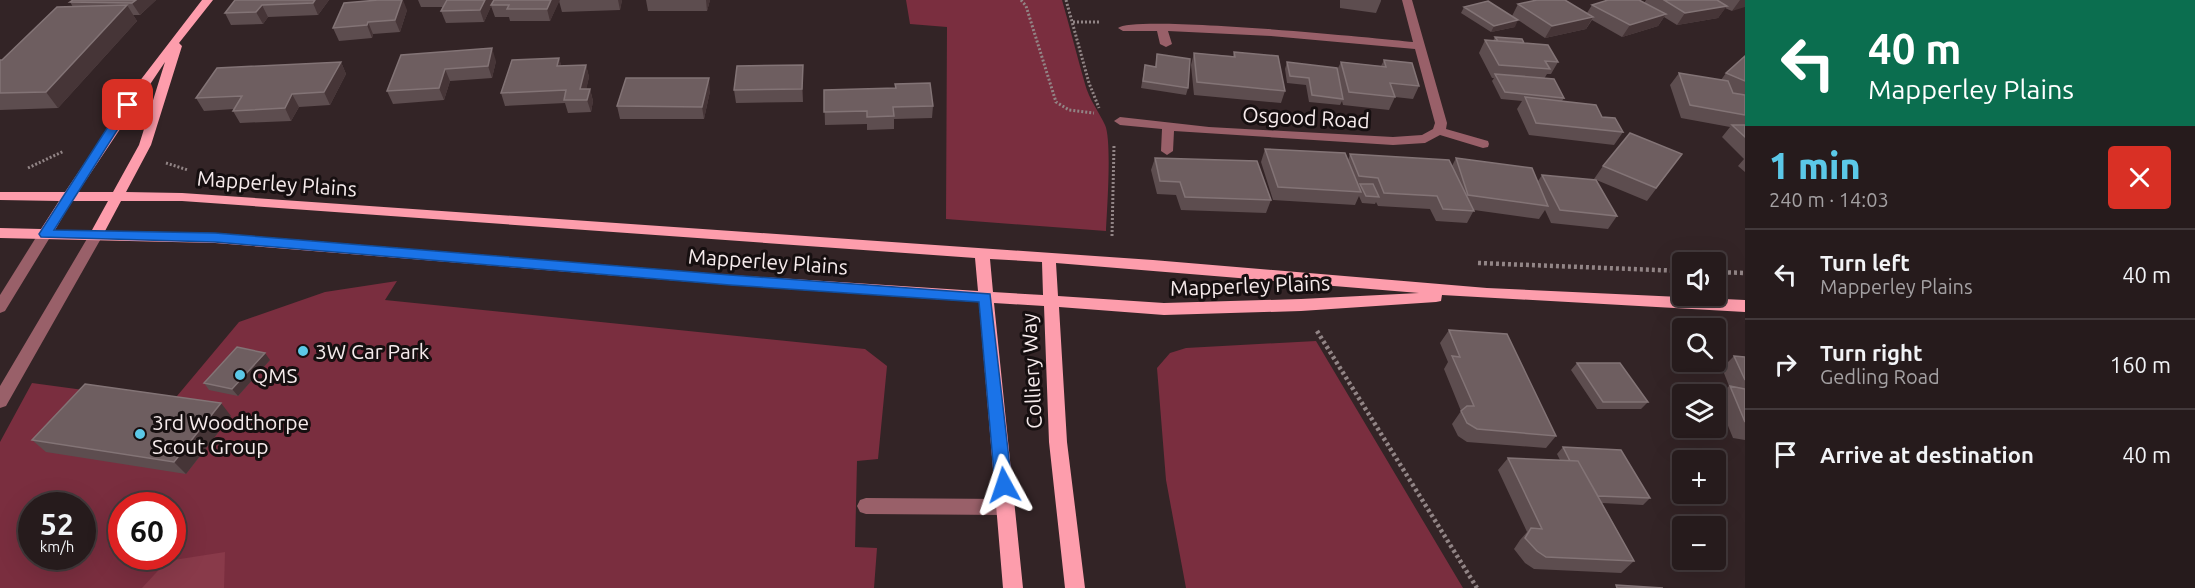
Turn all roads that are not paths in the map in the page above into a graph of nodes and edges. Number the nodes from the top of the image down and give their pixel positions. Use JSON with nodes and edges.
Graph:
{"nodes":[{"id":1,"x":208,"y":0,"type":"edge"},
{"id":2,"x":1407,"y":0,"type":"edge"},
{"id":3,"x":1161,"y":27,"type":"junction"},
{"id":4,"x":1123,"y":28,"type":"dead end"},
{"id":5,"x":179,"y":34,"type":"junction"},
{"id":6,"x":1166,"y":44,"type":"dead end"},
{"id":7,"x":1419,"y":46,"type":"junction"},
{"id":8,"x":1120,"y":121,"type":"dead end"},
{"id":9,"x":1168,"y":127,"type":"junction"},
{"id":10,"x":1439,"y":131,"type":"junction"},
{"id":11,"x":1483,"y":144,"type":"dead end"},
{"id":12,"x":1167,"y":151,"type":"dead end"},
{"id":13,"x":0,"y":195,"type":"edge"},
{"id":14,"x":68,"y":196,"type":"junction"},
{"id":15,"x":117,"y":197,"type":"junction"},
{"id":16,"x":0,"y":233,"type":"edge"},
{"id":17,"x":45,"y":234,"type":"junction"},
{"id":18,"x":96,"y":235,"type":"junction"},
{"id":19,"x":982,"y":254,"type":"junction"},
{"id":20,"x":1048,"y":258,"type":"junction"},
{"id":21,"x":1487,"y":293,"type":"junction"},
{"id":22,"x":985,"y":297,"type":"junction"},
{"id":23,"x":1050,"y":302,"type":"junction"},
{"id":24,"x":1745,"y":306,"type":"edge"},
{"id":25,"x":0,"y":307,"type":"edge"},
{"id":26,"x":0,"y":401,"type":"edge"},
{"id":27,"x":866,"y":506,"type":"dead end"},
{"id":28,"x":1005,"y":507,"type":"junction"},
{"id":29,"x":1013,"y":588,"type":"edge"},
{"id":30,"x":1075,"y":588,"type":"edge"}],
"edges":[{"from":1,"to":5,"type":"main road"},
{"from":2,"to":7,"type":"street"},
{"from":3,"to":4,"type":"street"},
{"from":3,"to":6,"type":"street"},
{"from":3,"to":7,"type":"street"},
{"from":5,"to":14,"type":"main road"},
{"from":5,"to":15,"type":"main road"},
{"from":7,"to":10,"type":"street"},
{"from":8,"to":9,"type":"street","name":"Osgood Road"},
{"from":9,"to":10,"type":"street","name":"Osgood Road"},
{"from":9,"to":12,"type":"street"},
{"from":10,"to":11,"type":"street"},
{"from":13,"to":14,"type":"main road","name":"Mapperley Plains"},
{"from":14,"to":15,"type":"main road","name":"Mapperley Plains"},
{"from":14,"to":17,"type":"main road"},
{"from":15,"to":18,"type":"main road"},
{"from":15,"to":19,"type":"main road","name":"Mapperley Plains"},
{"from":16,"to":17,"type":"main road","name":"Mapperley Plains"},
{"from":17,"to":18,"type":"main road","name":"Mapperley Plains"},
{"from":17,"to":25,"type":"street"},
{"from":18,"to":22,"type":"main road","name":"Mapperley Plains"},
{"from":18,"to":26,"type":"street"},
{"from":19,"to":20,"type":"main road","name":"Mapperley Plains"},
{"from":19,"to":22,"type":"main road","name":"Colliery Way"},
{"from":20,"to":21,"type":"main road","name":"Mapperley Plains"},
{"from":20,"to":23,"type":"main road","name":"Colliery Way"},
{"from":21,"to":23,"type":"main road","name":"Mapperley Plains"},
{"from":21,"to":24,"type":"main road","name":"Mapperley Plains"},
{"from":22,"to":23,"type":"main road","name":"Mapperley Plains"},
{"from":22,"to":28,"type":"main road","name":"Colliery Way"},
{"from":23,"to":30,"type":"main road","name":"Colliery Way"},
{"from":27,"to":28,"type":"street"},
{"from":28,"to":29,"type":"main road","name":"Colliery Way"}]}
